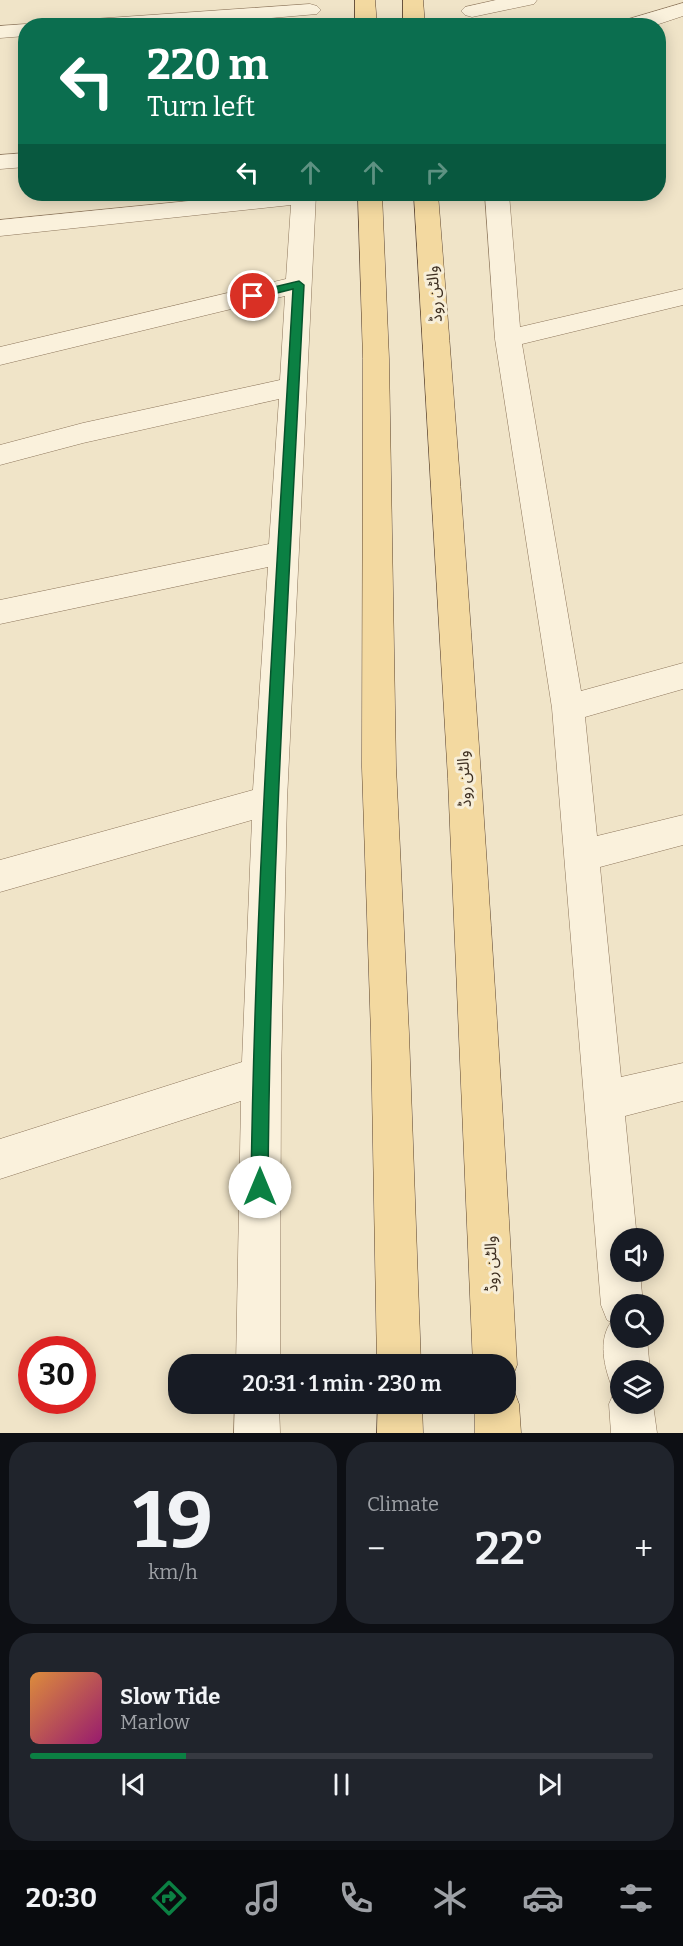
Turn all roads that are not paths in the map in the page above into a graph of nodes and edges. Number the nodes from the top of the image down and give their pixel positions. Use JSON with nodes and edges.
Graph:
{"nodes":[{"id":1,"x":365,"y":0,"type":"edge"},
{"id":2,"x":413,"y":0,"type":"edge"},
{"id":3,"x":527,"y":0,"type":"edge"},
{"id":4,"x":683,"y":9,"type":"edge"},
{"id":5,"x":310,"y":12,"type":"edge"},
{"id":6,"x":474,"y":12,"type":"edge"},
{"id":7,"x":211,"y":18,"type":"edge"},
{"id":8,"x":366,"y":18,"type":"edge"},
{"id":9,"x":414,"y":18,"type":"edge"},
{"id":10,"x":655,"y":18,"type":"edge"},
{"id":11,"x":18,"y":31,"type":"edge"},
{"id":12,"x":0,"y":32,"type":"edge"},
{"id":13,"x":18,"y":161,"type":"edge"},
{"id":14,"x":0,"y":162,"type":"edge"},
{"id":15,"x":249,"y":201,"type":"edge"},
{"id":16,"x":304,"y":201,"type":"edge"},
{"id":17,"x":370,"y":201,"type":"edge"},
{"id":18,"x":427,"y":201,"type":"edge"},
{"id":19,"x":498,"y":201,"type":"edge"},
{"id":20,"x":0,"y":228,"type":"edge"},
{"id":21,"x":299,"y":285,"type":"junction"},
{"id":22,"x":683,"y":297,"type":"edge"},
{"id":23,"x":508,"y":339,"type":"junction"},
{"id":24,"x":0,"y":356,"type":"edge"},
{"id":25,"x":295,"y":386,"type":"junction"},
{"id":26,"x":0,"y":454,"type":"edge"},
{"id":27,"x":285,"y":552,"type":"junction"},
{"id":28,"x":0,"y":612,"type":"edge"},
{"id":29,"x":683,"y":676,"type":"edge"},
{"id":30,"x":568,"y":708,"type":"junction"},
{"id":31,"x":270,"y":800,"type":"junction"},
{"id":32,"x":683,"y":830,"type":"edge"},
{"id":33,"x":580,"y":856,"type":"junction"},
{"id":34,"x":0,"y":876,"type":"edge"},
{"id":35,"x":261,"y":1076,"type":"junction"},
{"id":36,"x":683,"y":1082,"type":"edge"},
{"id":37,"x":604,"y":1101,"type":"junction"},
{"id":38,"x":0,"y":1160,"type":"edge"},
{"id":39,"x":621,"y":1294,"type":"edge"},
{"id":40,"x":258,"y":1354,"type":"edge"},
{"id":41,"x":399,"y":1354,"type":"edge"},
{"id":42,"x":495,"y":1354,"type":"edge"},
{"id":43,"x":258,"y":1414,"type":"edge"},
{"id":44,"x":400,"y":1414,"type":"edge"},
{"id":45,"x":497,"y":1414,"type":"edge"},
{"id":46,"x":632,"y":1414,"type":"edge"},
{"id":47,"x":257,"y":1433,"type":"edge"},
{"id":48,"x":400,"y":1433,"type":"edge"},
{"id":49,"x":498,"y":1433,"type":"edge"},
{"id":50,"x":634,"y":1433,"type":"edge"}],
"edges":[{"from":1,"to":8,"type":"main road"},
{"from":2,"to":9,"type":"main road"},
{"from":3,"to":6,"type":"street"},
{"from":4,"to":10,"type":"street"},
{"from":5,"to":7,"type":"street"},
{"from":11,"to":12,"type":"street"},
{"from":13,"to":14,"type":"street"},
{"from":15,"to":20,"type":"street"},
{"from":16,"to":21,"type":"street"},
{"from":17,"to":41,"type":"main road"},
{"from":18,"to":42,"type":"main road","name":"والٹن روڈ"},
{"from":19,"to":23,"type":"street"},
{"from":21,"to":24,"type":"street"},
{"from":21,"to":25,"type":"street"},
{"from":22,"to":23,"type":"street"},
{"from":23,"to":30,"type":"street"},
{"from":25,"to":26,"type":"street"},
{"from":25,"to":27,"type":"street"},
{"from":27,"to":28,"type":"street"},
{"from":27,"to":31,"type":"street"},
{"from":29,"to":30,"type":"street"},
{"from":30,"to":33,"type":"street"},
{"from":31,"to":34,"type":"street"},
{"from":31,"to":35,"type":"street"},
{"from":32,"to":33,"type":"street"},
{"from":33,"to":37,"type":"street"},
{"from":35,"to":38,"type":"street"},
{"from":35,"to":40,"type":"street"},
{"from":36,"to":37,"type":"street"},
{"from":37,"to":39,"type":"street"},
{"from":43,"to":47,"type":"street"},
{"from":44,"to":48,"type":"main road"},
{"from":45,"to":49,"type":"main road"},
{"from":46,"to":50,"type":"street"}]}
